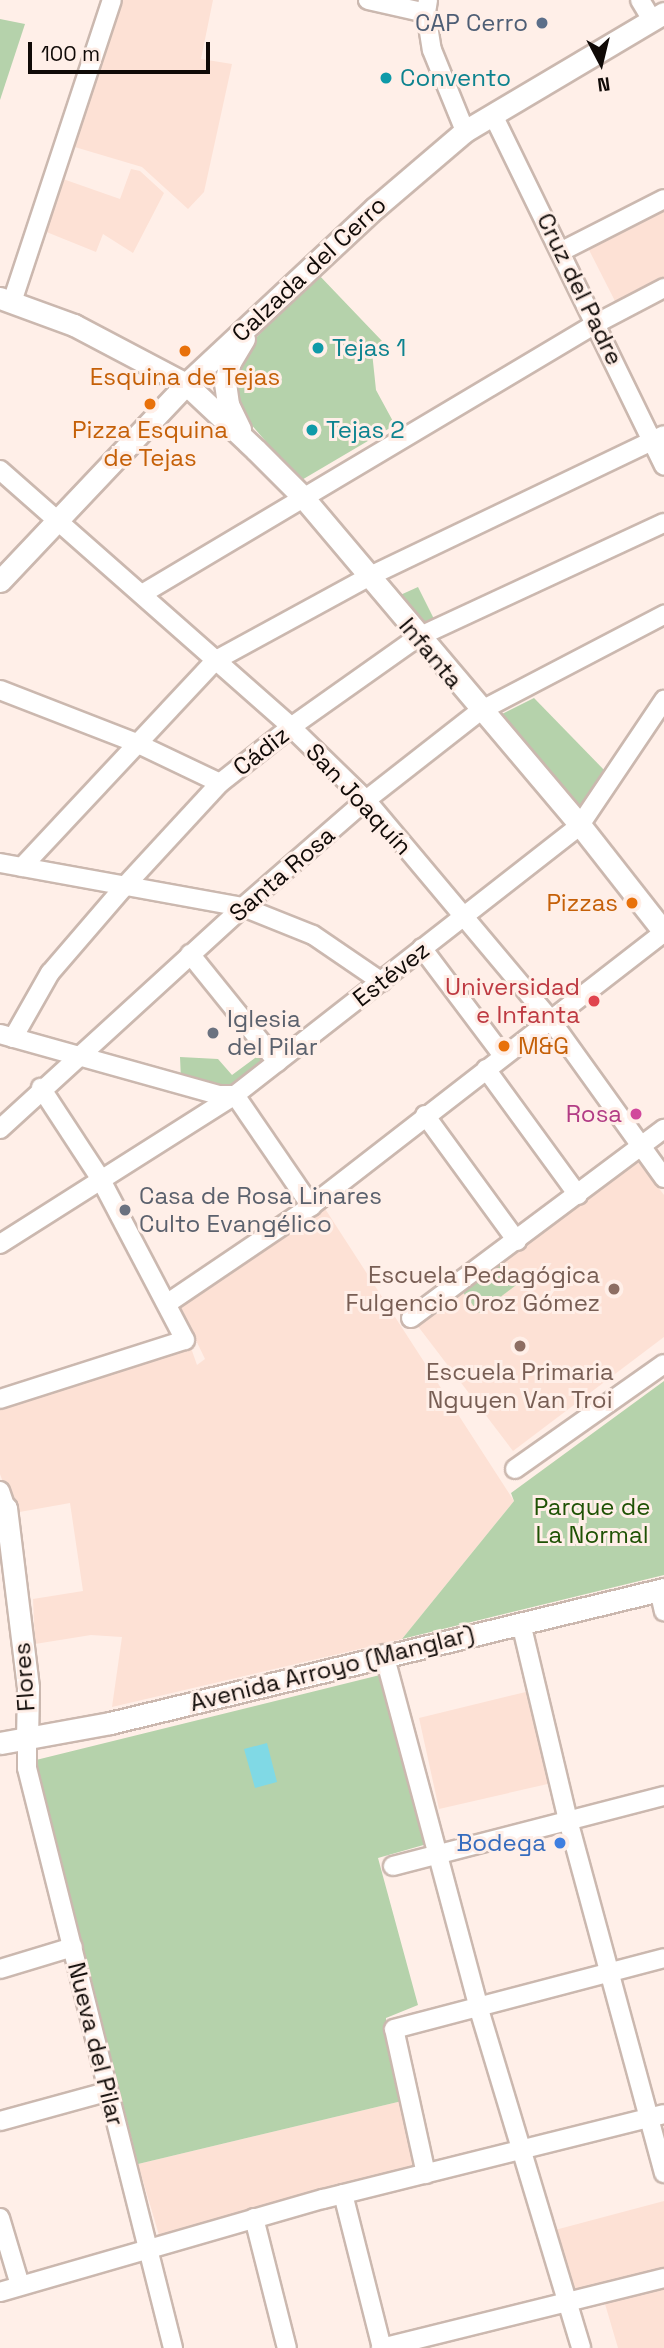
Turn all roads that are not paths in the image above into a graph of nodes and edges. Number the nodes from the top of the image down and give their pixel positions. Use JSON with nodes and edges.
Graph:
{"nodes":[{"id":1,"x":112,"y":0,"type":"edge"},
{"id":2,"x":368,"y":0,"type":"edge"},
{"id":3,"x":640,"y":0,"type":"edge"},
{"id":4,"x":427,"y":6,"type":"edge"},
{"id":5,"x":658,"y":16,"type":"edge"},
{"id":6,"x":493,"y":115,"type":"junction"},
{"id":7,"x":465,"y":131,"type":"junction"},
{"id":8,"x":664,"y":199,"type":"edge"},
{"id":9,"x":562,"y":251,"type":"junction"},
{"id":10,"x":664,"y":288,"type":"edge"},
{"id":11,"x":6,"y":300,"type":"edge"},
{"id":12,"x":263,"y":310,"type":"junction"},
{"id":13,"x":597,"y":323,"type":"junction"},
{"id":14,"x":186,"y":384,"type":"junction"},
{"id":15,"x":658,"y":437,"type":"edge"},
{"id":16,"x":256,"y":450,"type":"junction"},
{"id":17,"x":664,"y":465,"type":"edge"},
{"id":18,"x":0,"y":470,"type":"edge"},
{"id":19,"x":302,"y":496,"type":"junction"},
{"id":20,"x":59,"y":519,"type":"junction"},
{"id":21,"x":664,"y":523,"type":"edge"},
{"id":22,"x":368,"y":577,"type":"junction"},
{"id":23,"x":0,"y":581,"type":"edge"},
{"id":24,"x":142,"y":594,"type":"junction"},
{"id":25,"x":664,"y":615,"type":"edge"},
{"id":26,"x":418,"y":638,"type":"junction"},
{"id":27,"x":216,"y":660,"type":"junction"},
{"id":28,"x":0,"y":690,"type":"edge"},
{"id":29,"x":663,"y":704,"type":"edge"},
{"id":30,"x":480,"y":711,"type":"junction"},
{"id":31,"x":291,"y":727,"type":"junction"},
{"id":32,"x":134,"y":742,"type":"junction"},
{"id":33,"x":220,"y":783,"type":"junction"},
{"id":34,"x":366,"y":800,"type":"junction"},
{"id":35,"x":580,"y":825,"type":"junction"},
{"id":36,"x":0,"y":863,"type":"edge"},
{"id":37,"x":22,"y":867,"type":"junction"},
{"id":38,"x":122,"y":888,"type":"junction"},
{"id":39,"x":243,"y":907,"type":"junction"},
{"id":40,"x":465,"y":916,"type":"junction"},
{"id":41,"x":664,"y":932,"type":"edge"},
{"id":42,"x":422,"y":948,"type":"junction"},
{"id":43,"x":190,"y":954,"type":"junction"},
{"id":44,"x":382,"y":982,"type":"junction"},
{"id":45,"x":552,"y":1022,"type":"junction"},
{"id":46,"x":6,"y":1036,"type":"edge"},
{"id":47,"x":503,"y":1056,"type":"junction"},
{"id":48,"x":77,"y":1057,"type":"junction"},
{"id":49,"x":277,"y":1062,"type":"junction"},
{"id":50,"x":486,"y":1069,"type":"junction"},
{"id":51,"x":41,"y":1088,"type":"junction"},
{"id":52,"x":235,"y":1095,"type":"junction"},
{"id":53,"x":425,"y":1115,"type":"junction"},
{"id":54,"x":0,"y":1129,"type":"edge"},
{"id":55,"x":664,"y":1129,"type":"edge"},
{"id":56,"x":641,"y":1147,"type":"junction"},
{"id":57,"x":100,"y":1178,"type":"junction"},
{"id":58,"x":664,"y":1178,"type":"edge"},
{"id":59,"x":578,"y":1195,"type":"junction"},
{"id":60,"x":311,"y":1206,"type":"junction"},
{"id":61,"x":517,"y":1241,"type":"junction"},
{"id":62,"x":0,"y":1244,"type":"edge"},
{"id":63,"x":168,"y":1303,"type":"junction"},
{"id":64,"x":411,"y":1318,"type":"dead end"},
{"id":65,"x":664,"y":1364,"type":"edge"},
{"id":66,"x":0,"y":1399,"type":"edge"},
{"id":67,"x":515,"y":1469,"type":"dead end"},
{"id":68,"x":2,"y":1502,"type":"edge"},
{"id":69,"x":662,"y":1597,"type":"edge"},
{"id":70,"x":521,"y":1623,"type":"junction"},
{"id":71,"x":384,"y":1654,"type":"junction"},
{"id":72,"x":27,"y":1740,"type":"junction"},
{"id":73,"x":0,"y":1743,"type":"edge"},
{"id":74,"x":664,"y":1796,"type":"edge"},
{"id":75,"x":568,"y":1820,"type":"junction"},
{"id":76,"x":439,"y":1853,"type":"junction"},
{"id":77,"x":393,"y":1866,"type":"dead end"},
{"id":78,"x":73,"y":1947,"type":"junction"},
{"id":79,"x":664,"y":1958,"type":"edge"},
{"id":80,"x":0,"y":1969,"type":"edge"},
{"id":81,"x":608,"y":1973,"type":"junction"},
{"id":82,"x":478,"y":2006,"type":"junction"},
{"id":83,"x":106,"y":2092,"type":"junction"},
{"id":84,"x":656,"y":2117,"type":"edge"},
{"id":85,"x":0,"y":2121,"type":"edge"},
{"id":86,"x":520,"y":2151,"type":"junction"},
{"id":87,"x":664,"y":2173,"type":"edge"},
{"id":88,"x":426,"y":2174,"type":"junction"},
{"id":89,"x":343,"y":2194,"type":"junction"},
{"id":90,"x":0,"y":2218,"type":"edge"},
{"id":91,"x":254,"y":2218,"type":"junction"},
{"id":92,"x":149,"y":2248,"type":"junction"},
{"id":93,"x":664,"y":2278,"type":"edge"},
{"id":94,"x":20,"y":2285,"type":"junction"},
{"id":95,"x":0,"y":2292,"type":"edge"},
{"id":96,"x":565,"y":2302,"type":"junction"},
{"id":97,"x":173,"y":2348,"type":"edge"},
{"id":98,"x":287,"y":2348,"type":"edge"},
{"id":99,"x":382,"y":2348,"type":"edge"},
{"id":100,"x":581,"y":2348,"type":"edge"}],
"edges":[{"from":1,"to":11,"type":"street"},
{"from":2,"to":4,"type":"street"},
{"from":3,"to":5,"type":"street"},
{"from":4,"to":7,"type":"street"},
{"from":5,"to":6,"type":"main road","name":"Calzada del Cerro"},
{"from":6,"to":7,"type":"main road","name":"Calzada del Cerro"},
{"from":6,"to":9,"type":"street","name":"Cruz del Padre"},
{"from":7,"to":12,"type":"main road","name":"Calzada del Cerro"},
{"from":8,"to":9,"type":"street"},
{"from":9,"to":13,"type":"street","name":"Cruz del Padre"},
{"from":10,"to":13,"type":"street"},
{"from":11,"to":14,"type":"main road","name":"Infanta"},
{"from":12,"to":14,"type":"main road","name":"Calzada del Cerro"},
{"from":12,"to":16,"type":"main road"},
{"from":13,"to":15,"type":"street","name":"Cruz del Padre"},
{"from":13,"to":19,"type":"street"},
{"from":14,"to":16,"type":"main road","name":"Infanta"},
{"from":14,"to":20,"type":"main road","name":"Calzada del Cerro"},
{"from":15,"to":17,"type":"street","name":"Cruz del Padre"},
{"from":15,"to":22,"type":"street"},
{"from":16,"to":19,"type":"main road","name":"Infanta"},
{"from":18,"to":20,"type":"street","name":"San Joaquín"},
{"from":19,"to":22,"type":"main road","name":"Infanta"},
{"from":19,"to":24,"type":"street"},
{"from":20,"to":23,"type":"main road","name":"Calzada del Cerro"},
{"from":20,"to":24,"type":"street","name":"San Joaquín"},
{"from":21,"to":26,"type":"street","name":"Cádiz"},
{"from":22,"to":26,"type":"main road","name":"Infanta"},
{"from":22,"to":27,"type":"street"},
{"from":24,"to":27,"type":"street","name":"San Joaquín"},
{"from":25,"to":30,"type":"street","name":"Santa Rosa"},
{"from":26,"to":30,"type":"main road","name":"Infanta"},
{"from":26,"to":31,"type":"street","name":"Cádiz"},
{"from":27,"to":31,"type":"street","name":"San Joaquín"},
{"from":27,"to":32,"type":"street"},
{"from":28,"to":32,"type":"street"},
{"from":29,"to":35,"type":"street","name":"Estévez"},
{"from":30,"to":34,"type":"street","name":"Santa Rosa"},
{"from":30,"to":35,"type":"main road","name":"Infanta"},
{"from":31,"to":33,"type":"street","name":"Cádiz"},
{"from":31,"to":34,"type":"street","name":"San Joaquín"},
{"from":32,"to":33,"type":"street"},
{"from":32,"to":37,"type":"street"},
{"from":33,"to":38,"type":"street","name":"Cádiz"},
{"from":34,"to":39,"type":"street","name":"Santa Rosa"},
{"from":34,"to":40,"type":"street","name":"San Joaquín"},
{"from":35,"to":40,"type":"street","name":"Estévez"},
{"from":35,"to":41,"type":"main road","name":"Infanta"},
{"from":36,"to":37,"type":"street"},
{"from":37,"to":38,"type":"street"},
{"from":38,"to":39,"type":"street"},
{"from":38,"to":46,"type":"street","name":"Cádiz"},
{"from":39,"to":43,"type":"street","name":"Santa Rosa"},
{"from":39,"to":44,"type":"street"},
{"from":40,"to":42,"type":"street","name":"Estévez"},
{"from":40,"to":45,"type":"street","name":"San Joaquín"},
{"from":41,"to":45,"type":"street"},
{"from":42,"to":44,"type":"street","name":"Estévez"},
{"from":42,"to":47,"type":"street"},
{"from":43,"to":48,"type":"street","name":"Santa Rosa"},
{"from":43,"to":49,"type":"street"},
{"from":44,"to":49,"type":"street","name":"Estévez"},
{"from":45,"to":47,"type":"street"},
{"from":45,"to":56,"type":"street","name":"San Joaquín"},
{"from":46,"to":48,"type":"street"},
{"from":47,"to":50,"type":"street"},
{"from":48,"to":51,"type":"street","name":"Santa Rosa"},
{"from":48,"to":52,"type":"street"},
{"from":49,"to":52,"type":"street","name":"Estévez"},
{"from":50,"to":53,"type":"street"},
{"from":50,"to":59,"type":"street"},
{"from":51,"to":54,"type":"street","name":"Santa Rosa"},
{"from":51,"to":57,"type":"street"},
{"from":52,"to":57,"type":"street","name":"Estévez"},
{"from":52,"to":60,"type":"street"},
{"from":53,"to":60,"type":"street"},
{"from":53,"to":61,"type":"street"},
{"from":55,"to":56,"type":"street"},
{"from":56,"to":58,"type":"street","name":"San Joaquín"},
{"from":56,"to":59,"type":"street"},
{"from":57,"to":62,"type":"street","name":"Estévez"},
{"from":57,"to":63,"type":"street"},
{"from":59,"to":61,"type":"street"},
{"from":60,"to":63,"type":"street"},
{"from":61,"to":64,"type":"street"},
{"from":63,"to":66,"type":"street"},
{"from":65,"to":67,"type":"street"},
{"from":68,"to":72,"type":"main road","name":"Flores"},
{"from":69,"to":70,"type":"main road","name":"Avenida Arroyo (Manglar)"},
{"from":70,"to":71,"type":"main road","name":"Avenida Arroyo (Manglar)"},
{"from":70,"to":75,"type":"street"},
{"from":71,"to":72,"type":"main road","name":"Avenida Arroyo (Manglar)"},
{"from":71,"to":76,"type":"street"},
{"from":72,"to":73,"type":"main road","name":"Avenida Arroyo (Manglar)"},
{"from":72,"to":78,"type":"street","name":"Nueva del Pilar"},
{"from":74,"to":75,"type":"street"},
{"from":75,"to":76,"type":"street"},
{"from":75,"to":81,"type":"street"},
{"from":76,"to":77,"type":"street"},
{"from":76,"to":82,"type":"street"},
{"from":78,"to":80,"type":"street"},
{"from":78,"to":83,"type":"street","name":"Nueva del Pilar"},
{"from":79,"to":81,"type":"street"},
{"from":81,"to":82,"type":"street"},
{"from":81,"to":84,"type":"street"},
{"from":82,"to":86,"type":"street"},
{"from":82,"to":88,"type":"street"},
{"from":83,"to":85,"type":"street"},
{"from":83,"to":92,"type":"street","name":"Nueva del Pilar"},
{"from":84,"to":86,"type":"street"},
{"from":84,"to":87,"type":"street"},
{"from":86,"to":88,"type":"street"},
{"from":86,"to":96,"type":"street"},
{"from":88,"to":89,"type":"street"},
{"from":89,"to":91,"type":"street"},
{"from":89,"to":99,"type":"street"},
{"from":90,"to":94,"type":"street"},
{"from":91,"to":92,"type":"street"},
{"from":91,"to":98,"type":"street"},
{"from":92,"to":94,"type":"street"},
{"from":92,"to":97,"type":"street","name":"Nueva del Pilar"},
{"from":93,"to":96,"type":"street"},
{"from":94,"to":95,"type":"street"},
{"from":96,"to":99,"type":"street"},
{"from":96,"to":100,"type":"street"}]}
